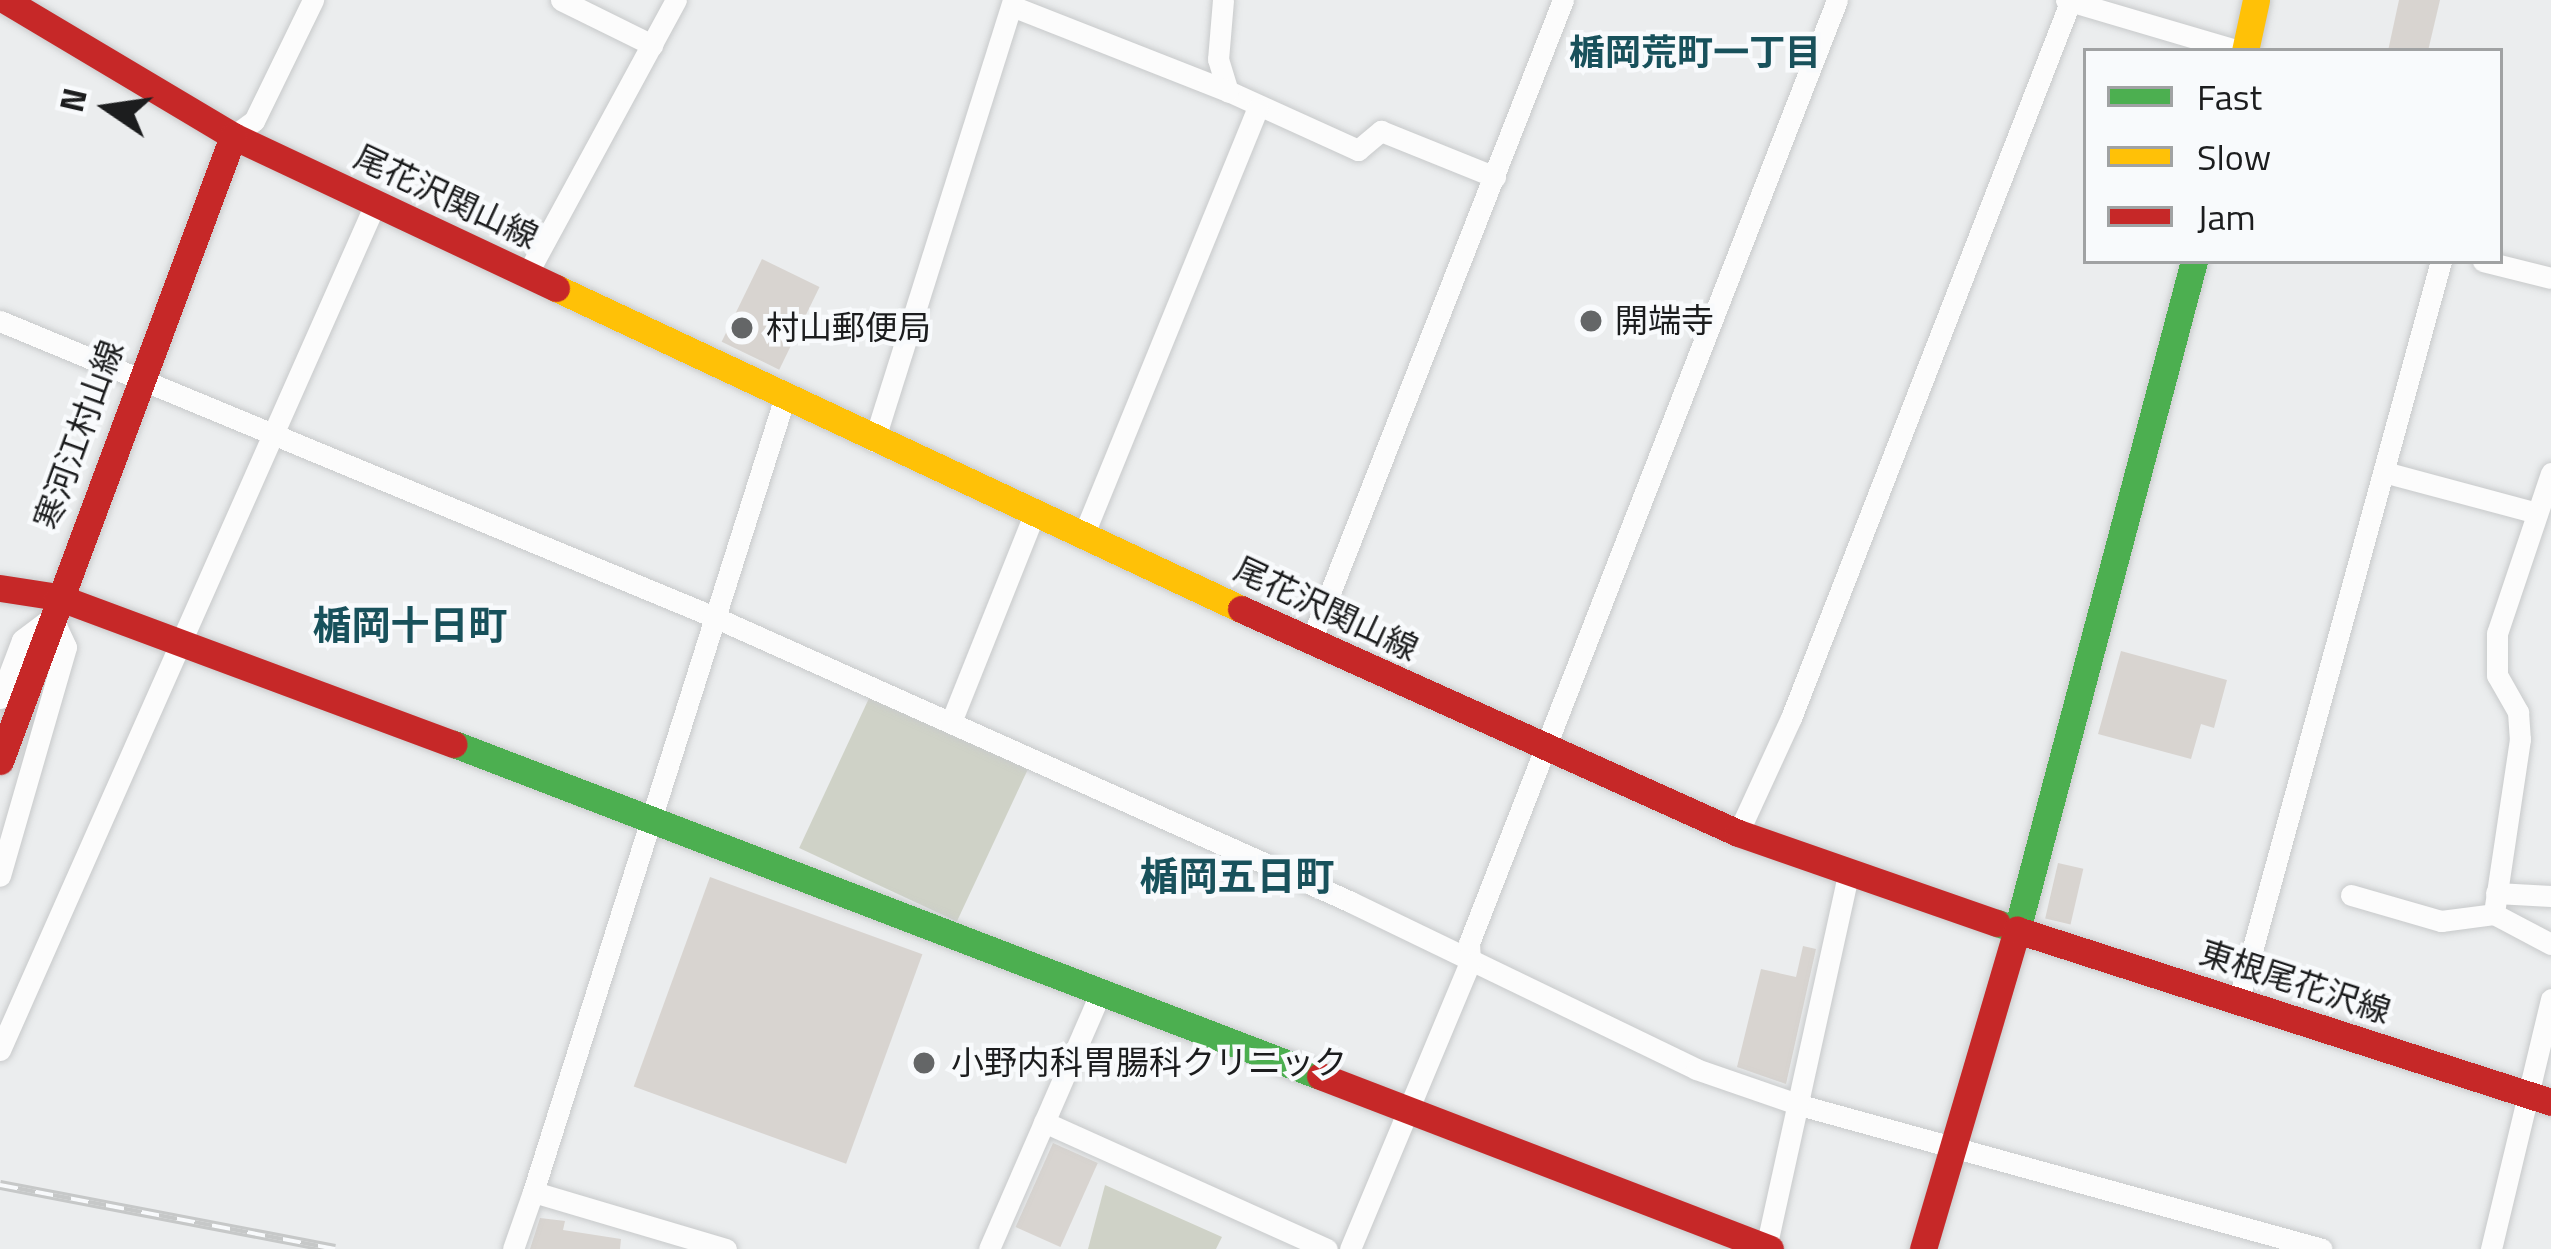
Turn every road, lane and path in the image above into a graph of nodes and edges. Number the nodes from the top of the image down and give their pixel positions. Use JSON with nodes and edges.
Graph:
{"nodes":[{"id":1,"x":5,"y":0,"type":"edge"},
{"id":2,"x":313,"y":0,"type":"edge"},
{"id":3,"x":561,"y":0,"type":"edge"},
{"id":4,"x":676,"y":0,"type":"edge"},
{"id":5,"x":1223,"y":0,"type":"edge"},
{"id":6,"x":1563,"y":0,"type":"edge"},
{"id":7,"x":1837,"y":0,"type":"edge"},
{"id":8,"x":2069,"y":0,"type":"edge"},
{"id":9,"x":2256,"y":0,"type":"edge"},
{"id":10,"x":1013,"y":3,"type":"edge"},
{"id":11,"x":652,"y":45,"type":"junction"},
{"id":12,"x":2232,"y":48,"type":"edge"},
{"id":13,"x":2243,"y":48,"type":"edge"},
{"id":14,"x":1228,"y":91,"type":"junction"},
{"id":15,"x":1258,"y":108,"type":"junction"},
{"id":16,"x":232,"y":136,"type":"junction"},
{"id":17,"x":1495,"y":177,"type":"junction"},
{"id":18,"x":375,"y":204,"type":"junction"},
{"id":19,"x":2193,"y":264,"type":"edge"},
{"id":20,"x":2440,"y":264,"type":"edge"},
{"id":21,"x":2495,"y":264,"type":"edge"},
{"id":22,"x":526,"y":275,"type":"junction"},
{"id":23,"x":2551,"y":278,"type":"edge"},
{"id":24,"x":0,"y":321,"type":"edge"},
{"id":25,"x":138,"y":374,"type":"junction"},
{"id":26,"x":784,"y":400,"type":"junction"},
{"id":27,"x":275,"y":429,"type":"junction"},
{"id":28,"x":874,"y":441,"type":"junction"},
{"id":29,"x":2384,"y":472,"type":"junction"},
{"id":30,"x":2551,"y":473,"type":"edge"},
{"id":31,"x":2537,"y":513,"type":"junction"},
{"id":32,"x":1034,"y":515,"type":"junction"},
{"id":33,"x":1083,"y":536,"type":"junction"},
{"id":34,"x":0,"y":588,"type":"edge"},
{"id":35,"x":55,"y":607,"type":"junction"},
{"id":36,"x":712,"y":616,"type":"junction"},
{"id":37,"x":179,"y":639,"type":"junction"},
{"id":38,"x":1311,"y":641,"type":"junction"},
{"id":39,"x":0,"y":698,"type":"edge"},
{"id":40,"x":951,"y":722,"type":"junction"},
{"id":41,"x":1542,"y":752,"type":"junction"},
{"id":42,"x":0,"y":761,"type":"edge"},
{"id":43,"x":651,"y":824,"type":"junction"},
{"id":44,"x":1738,"y":833,"type":"junction"},
{"id":45,"x":1848,"y":874,"type":"junction"},
{"id":46,"x":0,"y":876,"type":"edge"},
{"id":47,"x":2351,"y":895,"type":"dead end"},
{"id":48,"x":2551,"y":896,"type":"edge"},
{"id":49,"x":2495,"y":904,"type":"junction"},
{"id":50,"x":2017,"y":930,"type":"junction"},
{"id":51,"x":2551,"y":944,"type":"edge"},
{"id":52,"x":1470,"y":962,"type":"junction"},
{"id":53,"x":1102,"y":989,"type":"junction"},
{"id":54,"x":2551,"y":999,"type":"edge"},
{"id":55,"x":2238,"y":1002,"type":"junction"},
{"id":56,"x":0,"y":1050,"type":"edge"},
{"id":57,"x":2537,"y":1098,"type":"edge"},
{"id":58,"x":1800,"y":1106,"type":"junction"},
{"id":59,"x":1408,"y":1111,"type":"junction"},
{"id":60,"x":1044,"y":1122,"type":"junction"},
{"id":61,"x":1952,"y":1148,"type":"junction"},
{"id":62,"x":533,"y":1192,"type":"junction"},
{"id":63,"x":1768,"y":1248,"type":"edge"},
{"id":64,"x":513,"y":1249,"type":"edge"},
{"id":65,"x":726,"y":1249,"type":"edge"},
{"id":66,"x":989,"y":1249,"type":"edge"},
{"id":67,"x":1328,"y":1249,"type":"edge"},
{"id":68,"x":1350,"y":1249,"type":"edge"},
{"id":69,"x":1923,"y":1249,"type":"edge"},
{"id":70,"x":2322,"y":1249,"type":"edge"},
{"id":71,"x":2491,"y":1249,"type":"edge"}],
"edges":[{"from":1,"to":16,"type":"main road","name":"尾花沢関山線"},
{"from":2,"to":16,"type":"street"},
{"from":3,"to":11,"type":"street"},
{"from":4,"to":11,"type":"street"},
{"from":5,"to":14,"type":"street"},
{"from":6,"to":17,"type":"street"},
{"from":7,"to":41,"type":"street"},
{"from":8,"to":12,"type":"street"},
{"from":8,"to":44,"type":"street"},
{"from":9,"to":13,"type":"main road"},
{"from":10,"to":14,"type":"street"},
{"from":10,"to":28,"type":"street"},
{"from":11,"to":22,"type":"street"},
{"from":14,"to":15,"type":"street"},
{"from":15,"to":17,"type":"street"},
{"from":15,"to":33,"type":"street"},
{"from":16,"to":18,"type":"main road","name":"尾花沢関山線"},
{"from":16,"to":25,"type":"main road","name":"寒河江村山線"},
{"from":17,"to":38,"type":"street"},
{"from":18,"to":22,"type":"main road","name":"尾花沢関山線"},
{"from":18,"to":27,"type":"street"},
{"from":19,"to":50,"type":"main road"},
{"from":20,"to":29,"type":"street"},
{"from":21,"to":23,"type":"street"},
{"from":22,"to":26,"type":"main road","name":"尾花沢関山線"},
{"from":24,"to":25,"type":"street"},
{"from":25,"to":27,"type":"street"},
{"from":25,"to":35,"type":"main road","name":"寒河江村山線"},
{"from":26,"to":28,"type":"main road","name":"尾花沢関山線"},
{"from":26,"to":36,"type":"street"},
{"from":27,"to":36,"type":"street"},
{"from":27,"to":37,"type":"street"},
{"from":28,"to":32,"type":"main road","name":"尾花沢関山線"},
{"from":29,"to":31,"type":"street"},
{"from":29,"to":55,"type":"street"},
{"from":30,"to":31,"type":"street"},
{"from":31,"to":49,"type":"street"},
{"from":32,"to":33,"type":"main road","name":"尾花沢関山線"},
{"from":32,"to":40,"type":"street"},
{"from":33,"to":38,"type":"main road","name":"尾花沢関山線"},
{"from":34,"to":35,"type":"main road"},
{"from":35,"to":37,"type":"main road"},
{"from":35,"to":39,"type":"street"},
{"from":35,"to":42,"type":"main road","name":"寒河江村山線"},
{"from":35,"to":46,"type":"street"},
{"from":36,"to":40,"type":"street"},
{"from":36,"to":43,"type":"street"},
{"from":37,"to":43,"type":"main road"},
{"from":37,"to":56,"type":"street"},
{"from":38,"to":41,"type":"main road","name":"尾花沢関山線"},
{"from":40,"to":52,"type":"street"},
{"from":41,"to":44,"type":"main road","name":"尾花沢関山線"},
{"from":41,"to":52,"type":"street"},
{"from":43,"to":53,"type":"main road"},
{"from":43,"to":62,"type":"street"},
{"from":44,"to":45,"type":"main road","name":"尾花沢関山線"},
{"from":45,"to":50,"type":"main road","name":"尾花沢関山線"},
{"from":45,"to":58,"type":"street"},
{"from":47,"to":49,"type":"street"},
{"from":48,"to":49,"type":"street"},
{"from":49,"to":51,"type":"street"},
{"from":50,"to":55,"type":"main road","name":"東根尾花沢線"},
{"from":50,"to":61,"type":"main road"},
{"from":52,"to":58,"type":"street"},
{"from":52,"to":59,"type":"street"},
{"from":53,"to":59,"type":"main road"},
{"from":53,"to":60,"type":"street"},
{"from":54,"to":57,"type":"street"},
{"from":55,"to":57,"type":"main road","name":"東根尾花沢線"},
{"from":57,"to":71,"type":"street"},
{"from":58,"to":61,"type":"street"},
{"from":58,"to":63,"type":"street"},
{"from":59,"to":63,"type":"main road"},
{"from":59,"to":68,"type":"street"},
{"from":60,"to":66,"type":"street"},
{"from":60,"to":67,"type":"street"},
{"from":61,"to":69,"type":"main road"},
{"from":61,"to":70,"type":"street"},
{"from":62,"to":64,"type":"street"},
{"from":62,"to":65,"type":"street"}]}
